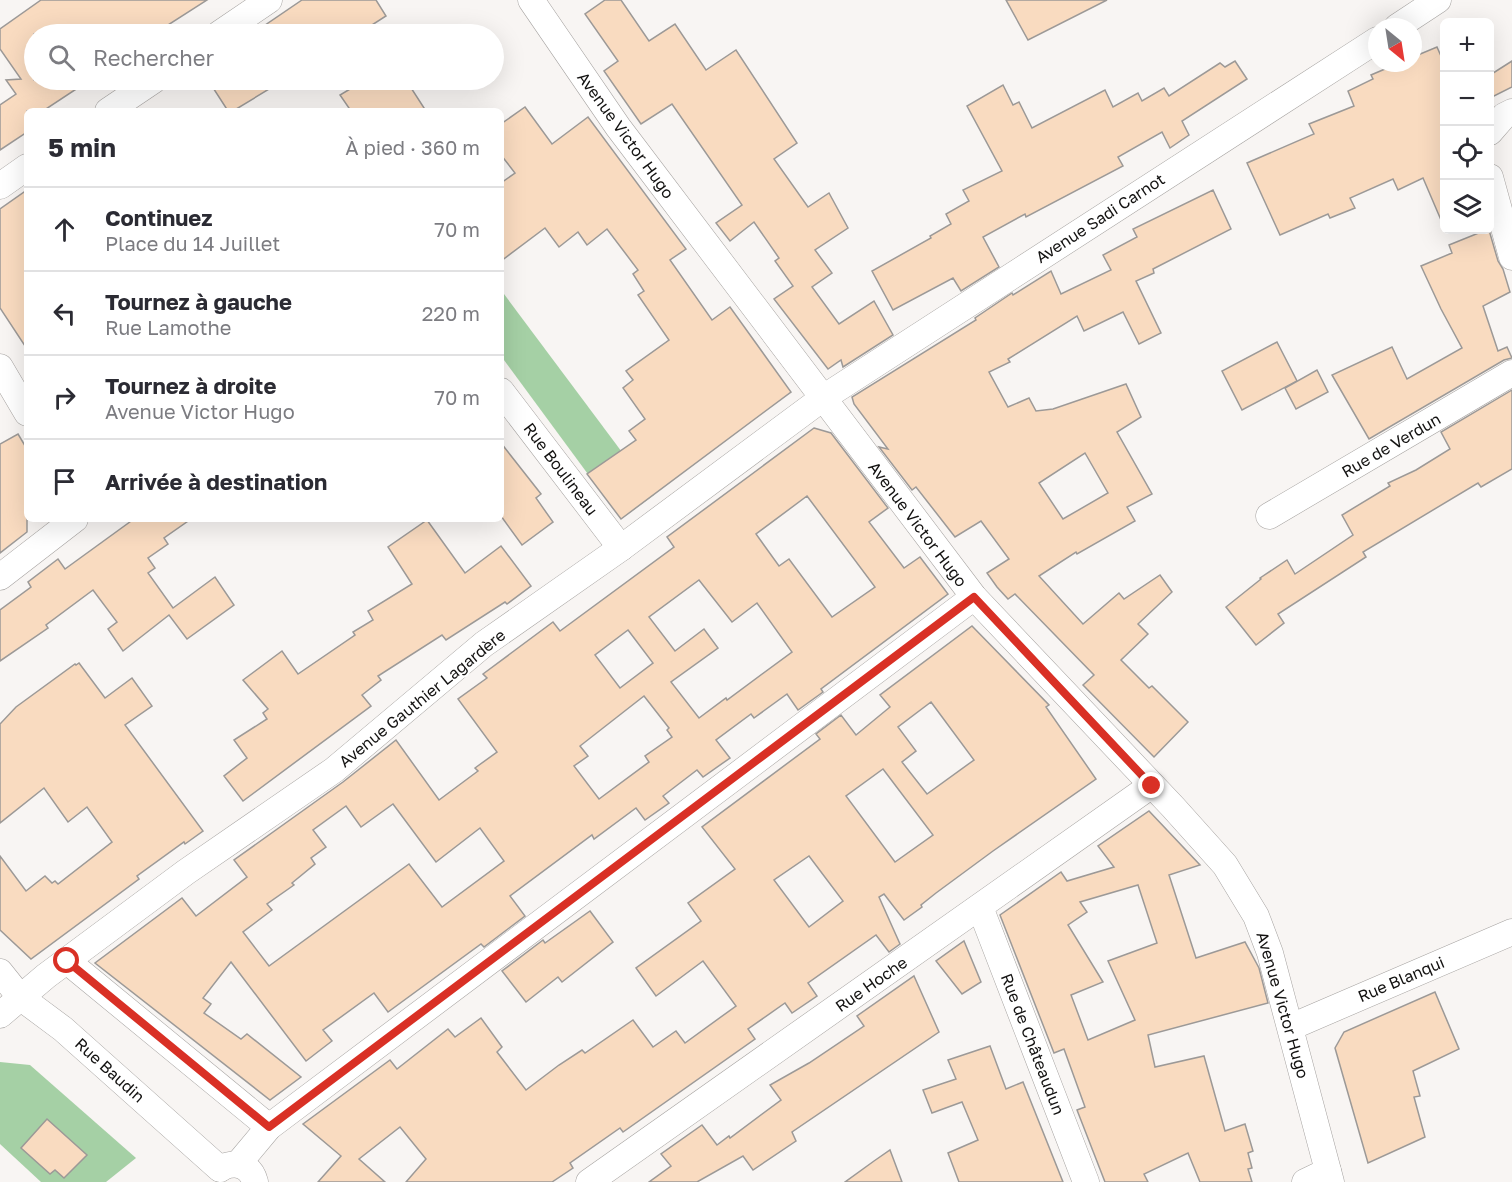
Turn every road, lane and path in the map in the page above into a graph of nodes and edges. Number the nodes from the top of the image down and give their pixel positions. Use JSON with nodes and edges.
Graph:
{"nodes":[{"id":1,"x":269,"y":0,"type":"edge"},
{"id":2,"x":531,"y":0,"type":"edge"},
{"id":3,"x":1438,"y":0,"type":"edge"},
{"id":4,"x":1410,"y":18,"type":"edge"},
{"id":5,"x":234,"y":24,"type":"edge"},
{"id":6,"x":1368,"y":46,"type":"edge"},
{"id":7,"x":139,"y":90,"type":"edge"},
{"id":8,"x":112,"y":108,"type":"edge"},
{"id":9,"x":1512,"y":112,"type":"edge"},
{"id":10,"x":1494,"y":127,"type":"edge"},
{"id":11,"x":24,"y":169,"type":"edge"},
{"id":12,"x":1491,"y":180,"type":"edge"},
{"id":13,"x":0,"y":186,"type":"edge"},
{"id":14,"x":1512,"y":257,"type":"edge"},
{"id":15,"x":0,"y":367,"type":"edge"},
{"id":16,"x":1512,"y":373,"type":"edge"},
{"id":17,"x":504,"y":395,"type":"edge"},
{"id":18,"x":823,"y":398,"type":"junction"},
{"id":19,"x":24,"y":408,"type":"edge"},
{"id":20,"x":1269,"y":516,"type":"dead end"},
{"id":21,"x":71,"y":522,"type":"edge"},
{"id":22,"x":621,"y":548,"type":"junction"},
{"id":23,"x":0,"y":577,"type":"edge"},
{"id":24,"x":974,"y":597,"type":"junction"},
{"id":25,"x":1152,"y":786,"type":"junction"},
{"id":26,"x":980,"y":907,"type":"junction"},
{"id":27,"x":1512,"y":932,"type":"edge"},
{"id":28,"x":67,"y":961,"type":"junction"},
{"id":29,"x":0,"y":972,"type":"edge"},
{"id":30,"x":20,"y":997,"type":"junction"},
{"id":31,"x":0,"y":1015,"type":"edge"},
{"id":32,"x":1291,"y":1027,"type":"junction"},
{"id":33,"x":269,"y":1127,"type":"junction"},
{"id":34,"x":232,"y":1174,"type":"edge"},
{"id":35,"x":1329,"y":1176,"type":"edge"},
{"id":36,"x":589,"y":1182,"type":"edge"},
{"id":37,"x":1086,"y":1182,"type":"edge"},
{"id":38,"x":1305,"y":1182,"type":"edge"}],
"edges":[{"from":1,"to":5,"type":"street"},
{"from":2,"to":18,"type":"street","name":"Avenue Victor Hugo"},
{"from":3,"to":4,"type":"street"},
{"from":6,"to":18,"type":"street","name":"Avenue Sadi Carnot"},
{"from":7,"to":8,"type":"street"},
{"from":9,"to":10,"type":"street"},
{"from":11,"to":13,"type":"street"},
{"from":12,"to":14,"type":"street"},
{"from":15,"to":19,"type":"street"},
{"from":16,"to":20,"type":"street","name":"Rue de Verdun"},
{"from":17,"to":22,"type":"street","name":"Rue Boulineau"},
{"from":18,"to":22,"type":"street","name":"Avenue Gauthier Lagardère"},
{"from":18,"to":24,"type":"street","name":"Avenue Victor Hugo"},
{"from":21,"to":23,"type":"street"},
{"from":22,"to":28,"type":"street","name":"Avenue Gauthier Lagardère"},
{"from":24,"to":25,"type":"street","name":"Avenue Victor Hugo"},
{"from":24,"to":33,"type":"street"},
{"from":25,"to":26,"type":"street","name":"Rue Hoche"},
{"from":25,"to":32,"type":"street","name":"Avenue Victor Hugo"},
{"from":26,"to":36,"type":"street","name":"Rue Hoche"},
{"from":26,"to":37,"type":"street","name":"Rue de Châteaudun"},
{"from":27,"to":32,"type":"street","name":"Rue Blanqui"},
{"from":28,"to":30,"type":"street","name":"Avenue Gauthier Lagardère"},
{"from":28,"to":33,"type":"street"},
{"from":29,"to":30,"type":"street","name":"Rue Baudin"},
{"from":30,"to":31,"type":"street","name":"Avenue Gauthier Lagardère"},
{"from":30,"to":34,"type":"street","name":"Rue Baudin"},
{"from":32,"to":35,"type":"street","name":"Avenue Victor Hugo"},
{"from":33,"to":34,"type":"street"},
{"from":35,"to":38,"type":"street"}]}
